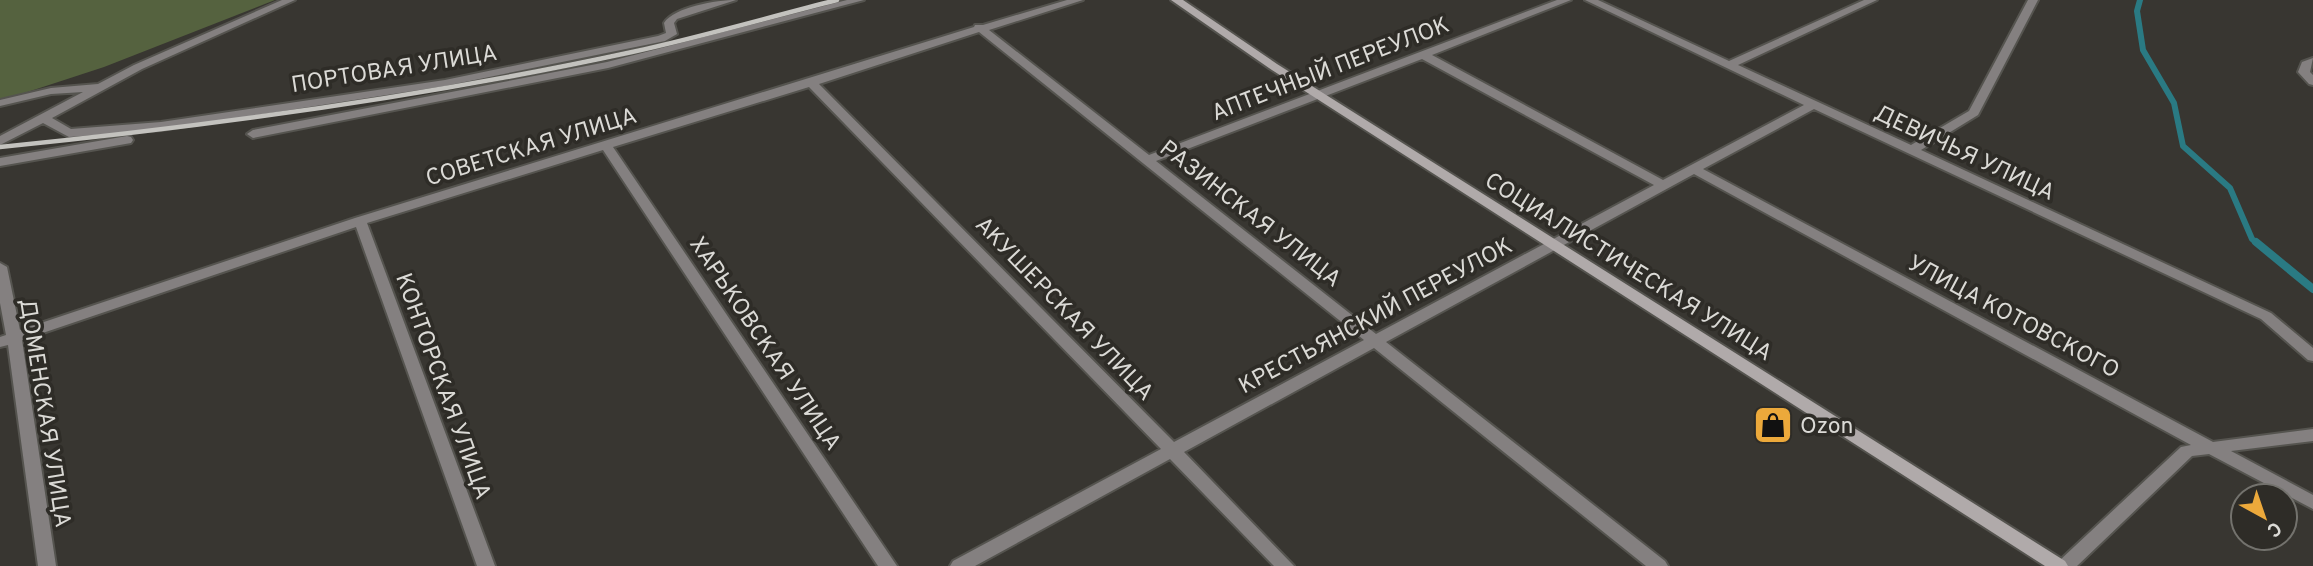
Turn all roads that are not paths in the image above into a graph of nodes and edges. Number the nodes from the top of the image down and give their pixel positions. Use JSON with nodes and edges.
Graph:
{"nodes":[{"id":1,"x":290,"y":0,"type":"edge"},
{"id":2,"x":731,"y":0,"type":"edge"},
{"id":3,"x":859,"y":0,"type":"edge"},
{"id":4,"x":1078,"y":0,"type":"edge"},
{"id":5,"x":1176,"y":0,"type":"edge"},
{"id":6,"x":1566,"y":0,"type":"edge"},
{"id":7,"x":1590,"y":0,"type":"edge"},
{"id":8,"x":1872,"y":0,"type":"edge"},
{"id":9,"x":2033,"y":0,"type":"edge"},
{"id":10,"x":979,"y":27,"type":"junction"},
{"id":11,"x":1424,"y":55,"type":"junction"},
{"id":12,"x":2313,"y":61,"type":"edge"},
{"id":13,"x":1729,"y":65,"type":"junction"},
{"id":14,"x":2313,"y":82,"type":"edge"},
{"id":15,"x":813,"y":83,"type":"junction"},
{"id":16,"x":100,"y":87,"type":"junction"},
{"id":17,"x":1318,"y":95,"type":"junction"},
{"id":18,"x":0,"y":103,"type":"edge"},
{"id":19,"x":1814,"y":104,"type":"junction"},
{"id":20,"x":44,"y":118,"type":"junction"},
{"id":21,"x":253,"y":134,"type":"dead end"},
{"id":22,"x":127,"y":140,"type":"dead end"},
{"id":23,"x":0,"y":141,"type":"edge"},
{"id":24,"x":606,"y":145,"type":"junction"},
{"id":25,"x":1912,"y":150,"type":"junction"},
{"id":26,"x":1147,"y":160,"type":"junction"},
{"id":27,"x":0,"y":162,"type":"edge"},
{"id":28,"x":1694,"y":169,"type":"junction"},
{"id":29,"x":1663,"y":185,"type":"junction"},
{"id":30,"x":360,"y":221,"type":"junction"},
{"id":31,"x":1553,"y":244,"type":"junction"},
{"id":32,"x":0,"y":267,"type":"edge"},
{"id":33,"x":7,"y":339,"type":"edge"},
{"id":34,"x":1376,"y":341,"type":"junction"},
{"id":35,"x":2313,"y":356,"type":"edge"},
{"id":36,"x":2313,"y":435,"type":"edge"},
{"id":37,"x":2210,"y":447,"type":"junction"},
{"id":38,"x":1172,"y":451,"type":"junction"},
{"id":39,"x":2313,"y":503,"type":"edge"},
{"id":40,"x":47,"y":566,"type":"edge"},
{"id":41,"x":486,"y":566,"type":"edge"},
{"id":42,"x":887,"y":566,"type":"edge"},
{"id":43,"x":959,"y":566,"type":"edge"},
{"id":44,"x":1285,"y":566,"type":"edge"},
{"id":45,"x":1659,"y":566,"type":"edge"},
{"id":46,"x":2059,"y":566,"type":"edge"},
{"id":47,"x":2065,"y":566,"type":"edge"}],
"edges":[{"from":1,"to":16,"type":"street"},
{"from":2,"to":20,"type":"street","name":"ПОРТОВАЯ УЛИЦА"},
{"from":3,"to":21,"type":"street","name":"ПОРТОВАЯ УЛИЦА"},
{"from":4,"to":10,"type":"street","name":"СОВЕТСКАЯ УЛИЦА"},
{"from":5,"to":17,"type":"street","name":"СОЦИАЛИСТИЧЕСКАЯ УЛИЦА"},
{"from":6,"to":11,"type":"street","name":"АПТЕЧНЫЙ ПЕРЕУЛОК"},
{"from":7,"to":13,"type":"street","name":"ДЕВИЧЬЯ УЛИЦА"},
{"from":8,"to":13,"type":"street"},
{"from":9,"to":25,"type":"street"},
{"from":10,"to":15,"type":"street","name":"СОВЕТСКАЯ УЛИЦА"},
{"from":10,"to":26,"type":"street","name":"РАЗИНСКАЯ УЛИЦА"},
{"from":11,"to":17,"type":"street","name":"АПТЕЧНЫЙ ПЕРЕУЛОК"},
{"from":11,"to":29,"type":"street"},
{"from":12,"to":14,"type":"street"},
{"from":13,"to":19,"type":"street","name":"ДЕВИЧЬЯ УЛИЦА"},
{"from":15,"to":24,"type":"street","name":"СОВЕТСКАЯ УЛИЦА"},
{"from":15,"to":38,"type":"street","name":"АКУШЕРСКАЯ УЛИЦА"},
{"from":16,"to":18,"type":"street"},
{"from":16,"to":20,"type":"street"},
{"from":17,"to":26,"type":"street","name":"АПТЕЧНЫЙ ПЕРЕУЛОК"},
{"from":17,"to":31,"type":"street","name":"СОЦИАЛИСТИЧЕСКАЯ УЛИЦА"},
{"from":19,"to":25,"type":"street","name":"ДЕВИЧЬЯ УЛИЦА"},
{"from":19,"to":28,"type":"street","name":"КРЕСТЬЯНСКИЙ ПЕРЕУЛОК"},
{"from":20,"to":23,"type":"street"},
{"from":22,"to":27,"type":"street"},
{"from":24,"to":30,"type":"street","name":"СОВЕТСКАЯ УЛИЦА"},
{"from":24,"to":42,"type":"street","name":"ХАРЬКОВСКАЯ УЛИЦА"},
{"from":25,"to":35,"type":"street","name":"ДЕВИЧЬЯ УЛИЦА"},
{"from":26,"to":34,"type":"street","name":"РАЗИНСКАЯ УЛИЦА"},
{"from":28,"to":29,"type":"street","name":"КРЕСТЬЯНСКИЙ ПЕРЕУЛОК"},
{"from":28,"to":37,"type":"street","name":"УЛИЦА КОТОВСКОГО"},
{"from":29,"to":31,"type":"street","name":"КРЕСТЬЯНСКИЙ ПЕРЕУЛОК"},
{"from":30,"to":33,"type":"street","name":"СОВЕТСКАЯ УЛИЦА"},
{"from":30,"to":41,"type":"street","name":"КОНТОРСКАЯ УЛИЦА"},
{"from":31,"to":34,"type":"street","name":"КРЕСТЬЯНСКИЙ ПЕРЕУЛОК"},
{"from":31,"to":46,"type":"street","name":"СОЦИАЛИСТИЧЕСКАЯ УЛИЦА"},
{"from":32,"to":33,"type":"street","name":"ДОМЕНСКАЯ УЛИЦА"},
{"from":33,"to":40,"type":"street","name":"ДОМЕНСКАЯ УЛИЦА"},
{"from":34,"to":38,"type":"street","name":"КРЕСТЬЯНСКИЙ ПЕРЕУЛОК"},
{"from":34,"to":45,"type":"street","name":"РАЗИНСКАЯ УЛИЦА"},
{"from":36,"to":37,"type":"street"},
{"from":37,"to":39,"type":"street","name":"УЛИЦА КОТОВСКОГО"},
{"from":37,"to":47,"type":"street"},
{"from":38,"to":43,"type":"street","name":"КРЕСТЬЯНСКИЙ ПЕРЕУЛОК"},
{"from":38,"to":44,"type":"street","name":"АКУШЕРСКАЯ УЛИЦА"}]}
